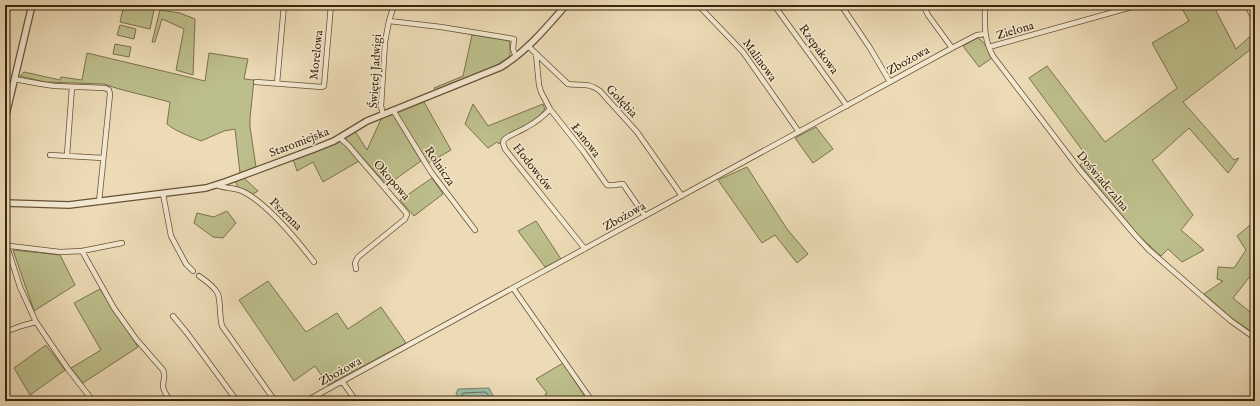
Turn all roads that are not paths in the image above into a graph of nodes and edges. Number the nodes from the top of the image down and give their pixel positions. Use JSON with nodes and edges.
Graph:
{"nodes":[{"id":1,"x":32,"y":5,"type":"edge"},
{"id":2,"x":284,"y":5,"type":"edge"},
{"id":3,"x":331,"y":5,"type":"edge"},
{"id":4,"x":394,"y":5,"type":"edge"},
{"id":5,"x":566,"y":5,"type":"edge"},
{"id":6,"x":698,"y":5,"type":"edge"},
{"id":7,"x":774,"y":5,"type":"edge"},
{"id":8,"x":841,"y":5,"type":"edge"},
{"id":9,"x":923,"y":5,"type":"edge"},
{"id":10,"x":985,"y":5,"type":"edge"},
{"id":11,"x":1138,"y":5,"type":"edge"},
{"id":12,"x":1247,"y":5,"type":"edge"},
{"id":13,"x":1255,"y":20,"type":"edge"},
{"id":14,"x":389,"y":21,"type":"junction"},
{"id":15,"x":985,"y":34,"type":"junction"},
{"id":16,"x":528,"y":46,"type":"junction"},
{"id":17,"x":988,"y":47,"type":"junction"},
{"id":18,"x":952,"y":48,"type":"junction"},
{"id":19,"x":536,"y":54,"type":"junction"},
{"id":20,"x":516,"y":57,"type":"junction"},
{"id":21,"x":14,"y":79,"type":"junction"},
{"id":22,"x":256,"y":82,"type":"dead end"},
{"id":23,"x":890,"y":82,"type":"junction"},
{"id":24,"x":277,"y":83,"type":"junction"},
{"id":25,"x":72,"y":86,"type":"junction"},
{"id":26,"x":847,"y":106,"type":"junction"},
{"id":27,"x":550,"y":109,"type":"junction"},
{"id":28,"x":393,"y":110,"type":"junction"},
{"id":29,"x":383,"y":115,"type":"junction"},
{"id":30,"x":5,"y":119,"type":"edge"},
{"id":31,"x":799,"y":132,"type":"junction"},
{"id":32,"x":340,"y":138,"type":"junction"},
{"id":33,"x":50,"y":155,"type":"dead end"},
{"id":34,"x":67,"y":155,"type":"junction"},
{"id":35,"x":103,"y":158,"type":"junction"},
{"id":36,"x":234,"y":179,"type":"junction"},
{"id":37,"x":217,"y":185,"type":"junction"},
{"id":38,"x":236,"y":188,"type":"junction"},
{"id":39,"x":163,"y":194,"type":"junction"},
{"id":40,"x":682,"y":196,"type":"junction"},
{"id":41,"x":99,"y":202,"type":"junction"},
{"id":42,"x":5,"y":203,"type":"edge"},
{"id":43,"x":644,"y":216,"type":"junction"},
{"id":44,"x":474,"y":230,"type":"dead end"},
{"id":45,"x":5,"y":240,"type":"edge"},
{"id":46,"x":122,"y":243,"type":"dead end"},
{"id":47,"x":6,"y":247,"type":"edge"},
{"id":48,"x":585,"y":249,"type":"junction"},
{"id":49,"x":82,"y":251,"type":"junction"},
{"id":50,"x":314,"y":262,"type":"dead end"},
{"id":51,"x":356,"y":269,"type":"dead end"},
{"id":52,"x":193,"y":271,"type":"dead end"},
{"id":53,"x":199,"y":276,"type":"dead end"},
{"id":54,"x":513,"y":288,"type":"junction"},
{"id":55,"x":173,"y":316,"type":"dead end"},
{"id":56,"x":36,"y":322,"type":"junction"},
{"id":57,"x":5,"y":332,"type":"edge"},
{"id":58,"x":1255,"y":338,"type":"edge"},
{"id":59,"x":342,"y":381,"type":"junction"},
{"id":60,"x":90,"y":400,"type":"edge"},
{"id":61,"x":170,"y":401,"type":"edge"},
{"id":62,"x":237,"y":401,"type":"edge"},
{"id":63,"x":275,"y":401,"type":"edge"},
{"id":64,"x":306,"y":401,"type":"edge"},
{"id":65,"x":356,"y":401,"type":"edge"},
{"id":66,"x":592,"y":401,"type":"edge"}],
"edges":[{"from":1,"to":21,"type":"street"},
{"from":2,"to":24,"type":"street"},
{"from":3,"to":24,"type":"street","name":"Morelowa"},
{"from":4,"to":14,"type":"street","name":"Świętej Jadwigi"},
{"from":5,"to":16,"type":"street","name":"Staromiejska"},
{"from":6,"to":31,"type":"street","name":"Malinowa"},
{"from":7,"to":26,"type":"street","name":"Rzepakowa"},
{"from":8,"to":23,"type":"street"},
{"from":9,"to":18,"type":"street"},
{"from":10,"to":15,"type":"street","name":"Doświadczalna"},
{"from":11,"to":17,"type":"street","name":"Zielona"},
{"from":12,"to":13,"type":"street"},
{"from":14,"to":20,"type":"street"},
{"from":14,"to":29,"type":"street","name":"Świętej Jadwigi"},
{"from":15,"to":17,"type":"street","name":"Doświadczalna"},
{"from":15,"to":18,"type":"street","name":"Zbożowa"},
{"from":16,"to":19,"type":"street","name":"Gołębia"},
{"from":16,"to":20,"type":"street","name":"Staromiejska"},
{"from":17,"to":58,"type":"street","name":"Doświadczalna"},
{"from":18,"to":23,"type":"street","name":"Zbożowa"},
{"from":19,"to":27,"type":"street","name":"Łanowa"},
{"from":19,"to":40,"type":"street","name":"Gołębia"},
{"from":20,"to":28,"type":"street","name":"Staromiejska"},
{"from":21,"to":25,"type":"street"},
{"from":21,"to":30,"type":"street"},
{"from":22,"to":24,"type":"street","name":"Morelowa"},
{"from":23,"to":26,"type":"street","name":"Zbożowa"},
{"from":25,"to":34,"type":"street"},
{"from":25,"to":35,"type":"street"},
{"from":26,"to":31,"type":"street","name":"Zbożowa"},
{"from":27,"to":43,"type":"street","name":"Łanowa"},
{"from":27,"to":48,"type":"street","name":"Hodowców"},
{"from":28,"to":29,"type":"street","name":"Staromiejska"},
{"from":28,"to":44,"type":"street","name":"Rolnicza"},
{"from":29,"to":32,"type":"street","name":"Staromiejska"},
{"from":31,"to":40,"type":"street","name":"Zbożowa"},
{"from":32,"to":36,"type":"street","name":"Staromiejska"},
{"from":32,"to":51,"type":"street","name":"Okopowa"},
{"from":33,"to":34,"type":"street"},
{"from":34,"to":35,"type":"street"},
{"from":35,"to":41,"type":"street"},
{"from":36,"to":37,"type":"street","name":"Staromiejska"},
{"from":36,"to":38,"type":"street"},
{"from":37,"to":38,"type":"street","name":"Pszenna"},
{"from":37,"to":39,"type":"street","name":"Staromiejska"},
{"from":38,"to":50,"type":"street","name":"Pszenna"},
{"from":39,"to":41,"type":"street","name":"Staromiejska"},
{"from":39,"to":52,"type":"street"},
{"from":40,"to":43,"type":"street","name":"Zbożowa"},
{"from":41,"to":42,"type":"street","name":"Staromiejska"},
{"from":43,"to":48,"type":"street","name":"Zbożowa"},
{"from":45,"to":47,"type":"street"},
{"from":46,"to":49,"type":"street"},
{"from":47,"to":49,"type":"street"},
{"from":47,"to":56,"type":"street"},
{"from":48,"to":54,"type":"street","name":"Zbożowa"},
{"from":49,"to":61,"type":"street"},
{"from":53,"to":63,"type":"street"},
{"from":54,"to":59,"type":"street","name":"Zbożowa"},
{"from":54,"to":66,"type":"street"},
{"from":55,"to":62,"type":"street"},
{"from":56,"to":57,"type":"street"},
{"from":56,"to":60,"type":"street"},
{"from":59,"to":64,"type":"street","name":"Zbożowa"},
{"from":59,"to":65,"type":"street"}]}
